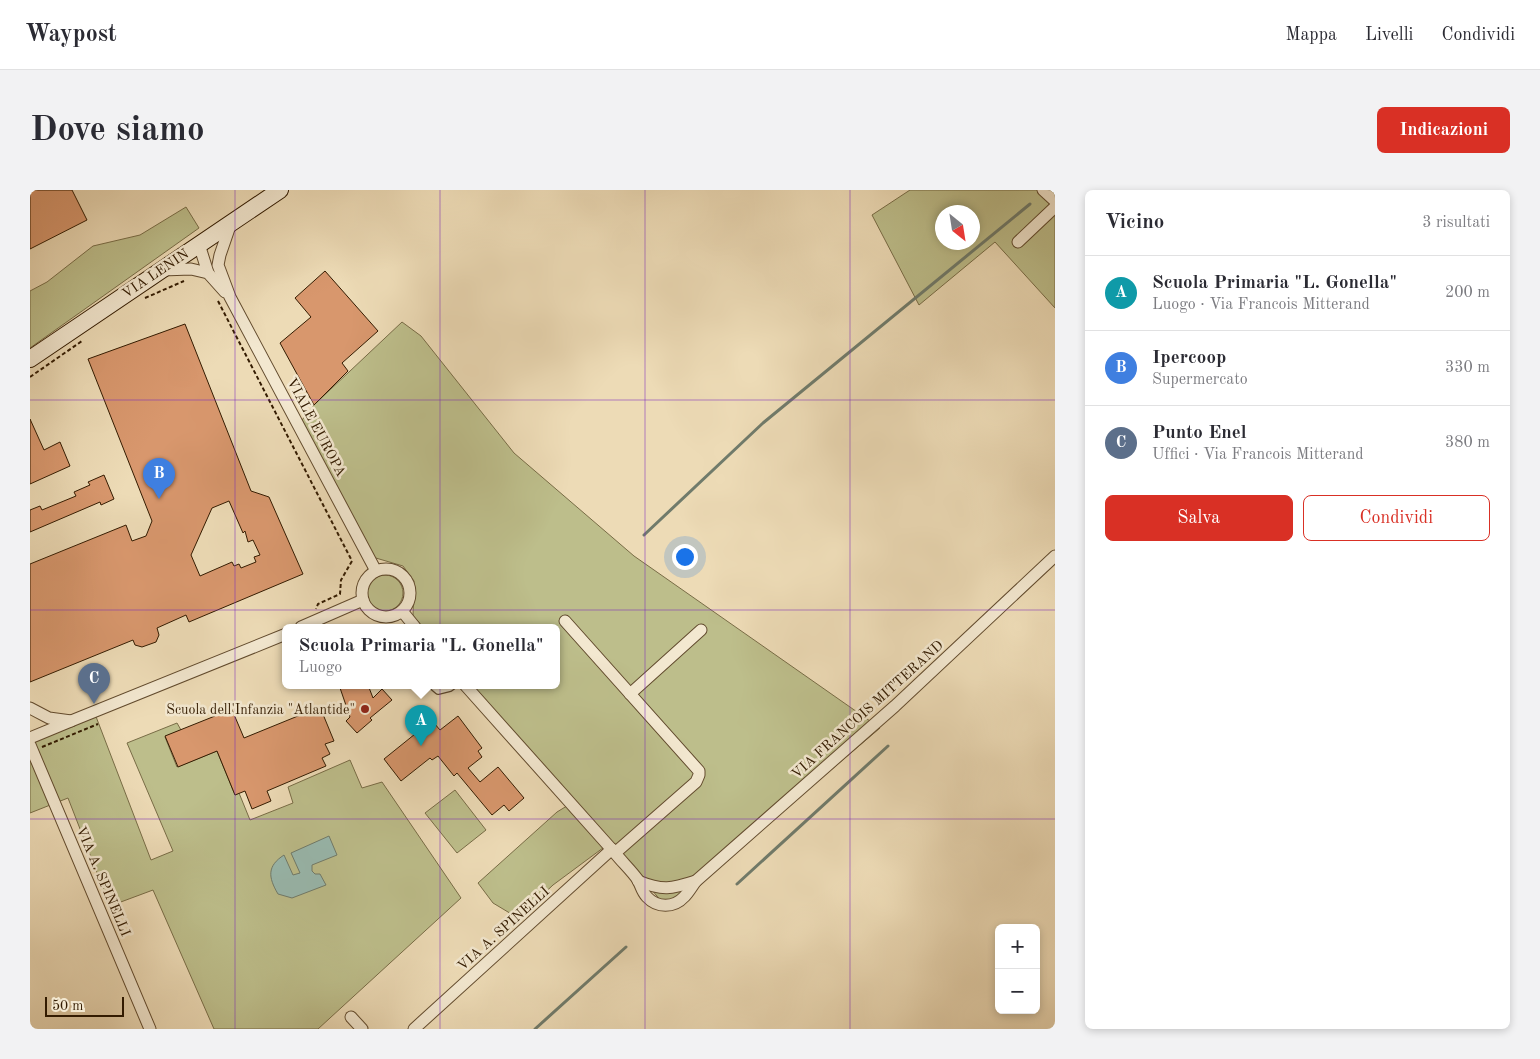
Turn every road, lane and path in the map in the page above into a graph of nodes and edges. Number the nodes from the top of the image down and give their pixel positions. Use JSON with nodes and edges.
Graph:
{"nodes":[{"id":1,"x":280,"y":190,"type":"edge"},
{"id":2,"x":1044,"y":190,"type":"edge"},
{"id":3,"x":1055,"y":201,"type":"edge"},
{"id":4,"x":1055,"y":206,"type":"edge"},
{"id":5,"x":231,"y":223,"type":"junction"},
{"id":6,"x":1018,"y":242,"type":"dead end"},
{"id":7,"x":199,"y":244,"type":"junction"},
{"id":8,"x":218,"y":265,"type":"junction"},
{"id":9,"x":160,"y":270,"type":"junction"},
{"id":10,"x":208,"y":273,"type":"junction"},
{"id":11,"x":188,"y":279,"type":"dead end"},
{"id":12,"x":230,"y":298,"type":"junction"},
{"id":13,"x":143,"y":299,"type":"dead end"},
{"id":14,"x":217,"y":299,"type":"dead end"},
{"id":15,"x":84,"y":337,"type":"dead end"},
{"id":16,"x":30,"y":358,"type":"edge"},
{"id":17,"x":30,"y":377,"type":"edge"},
{"id":18,"x":1055,"y":556,"type":"edge"},
{"id":19,"x":376,"y":571,"type":"junction"},
{"id":20,"x":363,"y":600,"type":"junction"},
{"id":21,"x":402,"y":611,"type":"junction"},
{"id":22,"x":565,"y":622,"type":"dead end"},
{"id":23,"x":311,"y":624,"type":"edge"},
{"id":24,"x":413,"y":624,"type":"edge"},
{"id":25,"x":701,"y":630,"type":"dead end"},
{"id":26,"x":282,"y":636,"type":"edge"},
{"id":27,"x":469,"y":689,"type":"edge"},
{"id":28,"x":630,"y":694,"type":"junction"},
{"id":29,"x":30,"y":708,"type":"edge"},
{"id":30,"x":46,"y":716,"type":"junction"},
{"id":31,"x":71,"y":721,"type":"junction"},
{"id":32,"x":98,"y":724,"type":"dead end"},
{"id":33,"x":34,"y":736,"type":"edge"},
{"id":34,"x":31,"y":748,"type":"edge"},
{"id":35,"x":613,"y":851,"type":"junction"},
{"id":36,"x":638,"y":881,"type":"junction"},
{"id":37,"x":696,"y":881,"type":"junction"},
{"id":38,"x":350,"y":1017,"type":"dead end"},
{"id":39,"x":150,"y":1029,"type":"edge"},
{"id":40,"x":362,"y":1029,"type":"edge"},
{"id":41,"x":414,"y":1029,"type":"edge"}],
"edges":[{"from":1,"to":5,"type":"main road","name":"VIA LENIN"},
{"from":2,"to":3,"type":"street"},
{"from":4,"to":6,"type":"street"},
{"from":5,"to":7,"type":"main road","name":"VIA LENIN"},
{"from":5,"to":8,"type":"street"},
{"from":7,"to":8,"type":"street"},
{"from":7,"to":9,"type":"main road","name":"VIA LENIN"},
{"from":7,"to":10,"type":"street"},
{"from":8,"to":12,"type":"street"},
{"from":9,"to":10,"type":"street"},
{"from":9,"to":16,"type":"main road","name":"VIA LENIN"},
{"from":10,"to":12,"type":"street"},
{"from":11,"to":13,"type":"path"},
{"from":12,"to":19,"type":"street","name":"VIALE EUROPA"},
{"from":14,"to":23,"type":"path"},
{"from":15,"to":17,"type":"path"},
{"from":18,"to":37,"type":"street","name":"VIA FRANCOIS MITTERAND"},
{"from":19,"to":20,"type":"street"},
{"from":19,"to":21,"type":"street"},
{"from":20,"to":21,"type":"street"},
{"from":20,"to":23,"type":"street"},
{"from":21,"to":24,"type":"street"},
{"from":22,"to":28,"type":"street"},
{"from":25,"to":28,"type":"street"},
{"from":26,"to":31,"type":"street"},
{"from":27,"to":35,"type":"street"},
{"from":28,"to":35,"type":"street","name":"VIA A. SPINELLI"},
{"from":29,"to":30,"type":"street"},
{"from":30,"to":31,"type":"street"},
{"from":30,"to":33,"type":"street"},
{"from":31,"to":33,"type":"street"},
{"from":32,"to":34,"type":"path"},
{"from":34,"to":39,"type":"street","name":"VIA A. SPINELLI"},
{"from":35,"to":36,"type":"street"},
{"from":35,"to":41,"type":"street","name":"VIA A. SPINELLI"},
{"from":36,"to":37,"type":"street"},
{"from":36,"to":37,"type":"street","name":"VIA FRANCOIS MITTERAND"},
{"from":38,"to":40,"type":"street"}]}
